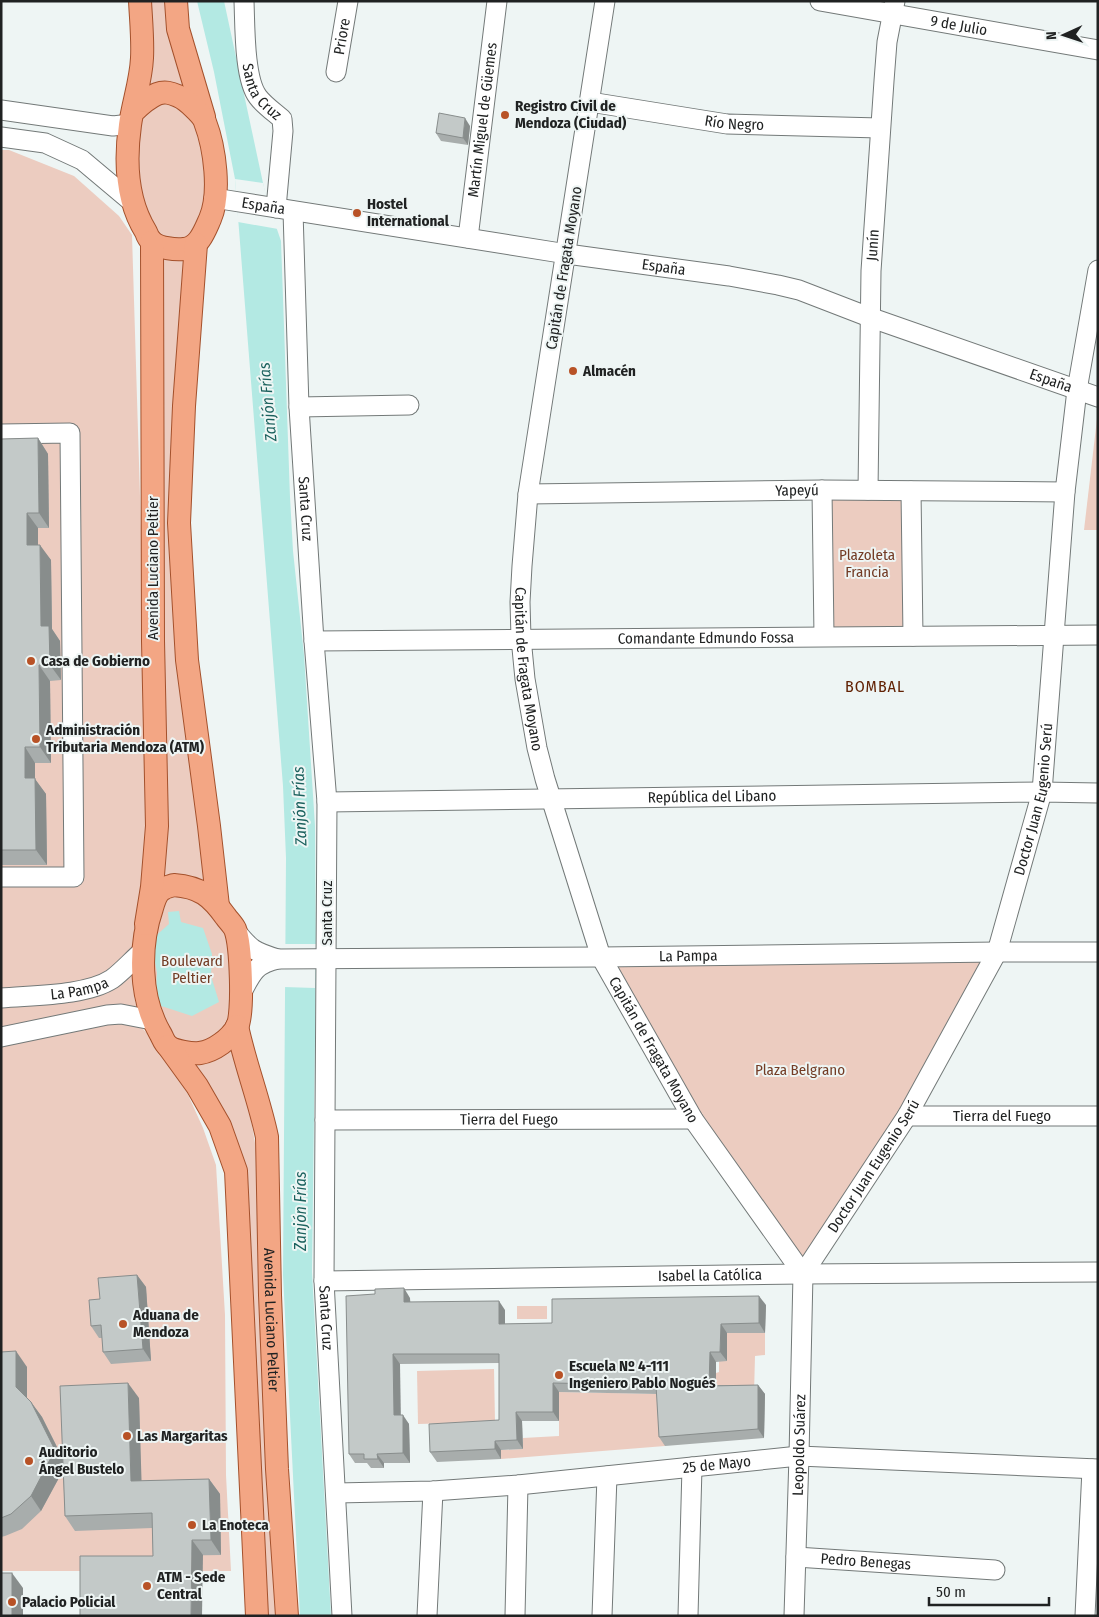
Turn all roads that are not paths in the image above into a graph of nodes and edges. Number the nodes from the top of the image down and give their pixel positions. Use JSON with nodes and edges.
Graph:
{"nodes":[{"id":1,"x":140,"y":1,"type":"edge"},
{"id":2,"x":176,"y":1,"type":"edge"},
{"id":3,"x":244,"y":1,"type":"edge"},
{"id":4,"x":348,"y":1,"type":"edge"},
{"id":5,"x":497,"y":1,"type":"edge"},
{"id":6,"x":605,"y":1,"type":"edge"},
{"id":7,"x":820,"y":1,"type":"edge"},
{"id":8,"x":893,"y":8,"type":"edge"},
{"id":9,"x":1098,"y":50,"type":"edge"},
{"id":10,"x":336,"y":72,"type":"dead end"},
{"id":11,"x":590,"y":102,"type":"junction"},
{"id":12,"x":1,"y":110,"type":"edge"},
{"id":13,"x":131,"y":118,"type":"junction"},
{"id":14,"x":205,"y":120,"type":"junction"},
{"id":15,"x":880,"y":128,"type":"junction"},
{"id":16,"x":1,"y":137,"type":"edge"},
{"id":17,"x":214,"y":198,"type":"junction"},
{"id":18,"x":132,"y":202,"type":"junction"},
{"id":19,"x":279,"y":208,"type":"junction"},
{"id":20,"x":468,"y":238,"type":"junction"},
{"id":21,"x":152,"y":242,"type":"junction"},
{"id":22,"x":196,"y":244,"type":"junction"},
{"id":23,"x":567,"y":254,"type":"junction"},
{"id":24,"x":1097,"y":277,"type":"edge"},
{"id":25,"x":870,"y":317,"type":"junction"},
{"id":26,"x":1077,"y":390,"type":"junction"},
{"id":27,"x":1098,"y":398,"type":"edge"},
{"id":28,"x":409,"y":406,"type":"dead end"},
{"id":29,"x":299,"y":407,"type":"junction"},
{"id":30,"x":1,"y":434,"type":"edge"},
{"id":31,"x":822,"y":490,"type":"junction"},
{"id":32,"x":868,"y":490,"type":"junction"},
{"id":33,"x":911,"y":490,"type":"junction"},
{"id":34,"x":1065,"y":492,"type":"junction"},
{"id":35,"x":528,"y":494,"type":"junction"},
{"id":36,"x":1055,"y":635,"type":"junction"},
{"id":37,"x":1098,"y":635,"type":"edge"},
{"id":38,"x":824,"y":636,"type":"junction"},
{"id":39,"x":913,"y":636,"type":"junction"},
{"id":40,"x":521,"y":638,"type":"junction"},
{"id":41,"x":314,"y":641,"type":"junction"},
{"id":42,"x":1042,"y":792,"type":"junction"},
{"id":43,"x":1098,"y":793,"type":"edge"},
{"id":44,"x":550,"y":799,"type":"junction"},
{"id":45,"x":327,"y":802,"type":"junction"},
{"id":46,"x":1,"y":877,"type":"edge"},
{"id":47,"x":218,"y":906,"type":"junction"},
{"id":48,"x":146,"y":924,"type":"junction"},
{"id":49,"x":235,"y":930,"type":"junction"},
{"id":50,"x":144,"y":950,"type":"junction"},
{"id":51,"x":997,"y":952,"type":"junction"},
{"id":52,"x":1098,"y":952,"type":"edge"},
{"id":53,"x":601,"y":957,"type":"junction"},
{"id":54,"x":321,"y":958,"type":"junction"},
{"id":55,"x":281,"y":959,"type":"junction"},
{"id":56,"x":240,"y":996,"type":"junction"},
{"id":57,"x":1,"y":998,"type":"edge"},
{"id":58,"x":152,"y":1020,"type":"junction"},
{"id":59,"x":237,"y":1026,"type":"junction"},
{"id":60,"x":1,"y":1037,"type":"edge"},
{"id":61,"x":168,"y":1046,"type":"junction"},
{"id":62,"x":906,"y":1116,"type":"junction"},
{"id":63,"x":1098,"y":1116,"type":"edge"},
{"id":64,"x":692,"y":1119,"type":"junction"},
{"id":65,"x":325,"y":1120,"type":"junction"},
{"id":66,"x":1098,"y":1272,"type":"edge"},
{"id":67,"x":803,"y":1274,"type":"junction"},
{"id":68,"x":324,"y":1281,"type":"junction"},
{"id":69,"x":799,"y":1456,"type":"junction"},
{"id":70,"x":692,"y":1467,"type":"junction"},
{"id":71,"x":1095,"y":1469,"type":"edge"},
{"id":72,"x":607,"y":1476,"type":"junction"},
{"id":73,"x":518,"y":1486,"type":"junction"},
{"id":74,"x":433,"y":1491,"type":"junction"},
{"id":75,"x":336,"y":1493,"type":"junction"},
{"id":76,"x":796,"y":1557,"type":"junction"},
{"id":77,"x":1093,"y":1557,"type":"edge"},
{"id":78,"x":995,"y":1570,"type":"dead end"},
{"id":79,"x":257,"y":1616,"type":"edge"},
{"id":80,"x":287,"y":1616,"type":"edge"},
{"id":81,"x":342,"y":1616,"type":"edge"},
{"id":82,"x":427,"y":1616,"type":"edge"},
{"id":83,"x":516,"y":1616,"type":"edge"},
{"id":84,"x":602,"y":1616,"type":"edge"},
{"id":85,"x":688,"y":1616,"type":"edge"},
{"id":86,"x":794,"y":1616,"type":"edge"},
{"id":87,"x":1085,"y":1616,"type":"edge"}],
"edges":[{"from":1,"to":13,"type":"main road"},
{"from":2,"to":14,"type":"main road"},
{"from":3,"to":19,"type":"street","name":"Santa Cruz"},
{"from":4,"to":10,"type":"street","name":"Priore"},
{"from":5,"to":20,"type":"street","name":"Martín Miguel de Güemes"},
{"from":6,"to":11,"type":"street","name":"Capitán de Fragata Moyano"},
{"from":7,"to":8,"type":"street","name":"9 de Julio"},
{"from":8,"to":9,"type":"street","name":"9 de Julio"},
{"from":8,"to":15,"type":"street","name":"Junín"},
{"from":11,"to":15,"type":"street","name":"Río Negro"},
{"from":11,"to":23,"type":"street","name":"Capitán de Fragata Moyano"},
{"from":12,"to":13,"type":"street"},
{"from":13,"to":14,"type":"main road"},
{"from":13,"to":18,"type":"main road"},
{"from":14,"to":17,"type":"main road"},
{"from":15,"to":25,"type":"street","name":"Junín"},
{"from":16,"to":18,"type":"street"},
{"from":17,"to":19,"type":"street","name":"España"},
{"from":17,"to":22,"type":"main road"},
{"from":18,"to":21,"type":"main road"},
{"from":19,"to":20,"type":"street","name":"España"},
{"from":19,"to":29,"type":"street","name":"Santa Cruz"},
{"from":20,"to":23,"type":"street","name":"España"},
{"from":21,"to":22,"type":"main road"},
{"from":21,"to":48,"type":"main road","name":"Avenida Luciano Peltier"},
{"from":22,"to":47,"type":"main road","name":"Avenida Luciano Peltier"},
{"from":23,"to":25,"type":"street","name":"España"},
{"from":23,"to":35,"type":"street","name":"Capitán de Fragata Moyano"},
{"from":24,"to":26,"type":"street","name":"Doctor Juan Eugenio Serú"},
{"from":25,"to":26,"type":"street","name":"España"},
{"from":25,"to":32,"type":"street","name":"Junín"},
{"from":26,"to":27,"type":"street","name":"España"},
{"from":26,"to":34,"type":"street","name":"Doctor Juan Eugenio Serú"},
{"from":28,"to":29,"type":"street"},
{"from":29,"to":41,"type":"street","name":"Santa Cruz"},
{"from":30,"to":46,"type":"street"},
{"from":31,"to":32,"type":"street","name":"Yapeyú"},
{"from":31,"to":35,"type":"street","name":"Yapeyú"},
{"from":31,"to":38,"type":"street"},
{"from":32,"to":33,"type":"street","name":"Yapeyú"},
{"from":33,"to":34,"type":"street","name":"Yapeyú"},
{"from":33,"to":39,"type":"street"},
{"from":34,"to":36,"type":"street","name":"Doctor Juan Eugenio Serú"},
{"from":35,"to":40,"type":"street","name":"Capitán de Fragata Moyano"},
{"from":36,"to":37,"type":"street","name":"Comandante Edmundo Fossa"},
{"from":36,"to":39,"type":"street","name":"Comandante Edmundo Fossa"},
{"from":36,"to":42,"type":"street","name":"Doctor Juan Eugenio Serú"},
{"from":38,"to":39,"type":"street","name":"Comandante Edmundo Fossa"},
{"from":38,"to":40,"type":"street","name":"Comandante Edmundo Fossa"},
{"from":40,"to":41,"type":"street","name":"Comandante Edmundo Fossa"},
{"from":40,"to":44,"type":"street","name":"Capitán de Fragata Moyano"},
{"from":41,"to":45,"type":"street","name":"Santa Cruz"},
{"from":42,"to":43,"type":"street","name":"República del Libano"},
{"from":42,"to":44,"type":"street","name":"República del Libano"},
{"from":42,"to":51,"type":"street","name":"Doctor Juan Eugenio Serú"},
{"from":44,"to":45,"type":"street","name":"República del Libano"},
{"from":44,"to":53,"type":"street","name":"Capitán de Fragata Moyano"},
{"from":45,"to":54,"type":"street","name":"Santa Cruz"},
{"from":47,"to":48,"type":"main road"},
{"from":47,"to":49,"type":"main road"},
{"from":48,"to":50,"type":"main road"},
{"from":49,"to":55,"type":"street","name":"La Pampa"},
{"from":49,"to":56,"type":"main road"},
{"from":50,"to":57,"type":"street","name":"La Pampa"},
{"from":50,"to":58,"type":"main road"},
{"from":51,"to":52,"type":"street","name":"La Pampa"},
{"from":51,"to":53,"type":"street","name":"La Pampa"},
{"from":51,"to":62,"type":"street","name":"Doctor Juan Eugenio Serú"},
{"from":53,"to":54,"type":"street","name":"La Pampa"},
{"from":53,"to":64,"type":"street","name":"Capitán de Fragata Moyano"},
{"from":54,"to":55,"type":"street","name":"La Pampa"},
{"from":54,"to":65,"type":"street","name":"Santa Cruz"},
{"from":55,"to":56,"type":"street","name":"La Pampa"},
{"from":56,"to":59,"type":"main road"},
{"from":58,"to":60,"type":"street"},
{"from":58,"to":61,"type":"main road"},
{"from":59,"to":61,"type":"main road"},
{"from":59,"to":80,"type":"main road","name":"Avenida Luciano Peltier"},
{"from":61,"to":79,"type":"main road","name":"Avenida Luciano Peltier"},
{"from":62,"to":63,"type":"street","name":"Tierra del Fuego"},
{"from":62,"to":67,"type":"street","name":"Doctor Juan Eugenio Serú"},
{"from":64,"to":65,"type":"street","name":"Tierra del Fuego"},
{"from":64,"to":67,"type":"street","name":"Capitán de Fragata Moyano"},
{"from":65,"to":68,"type":"street","name":"Santa Cruz"},
{"from":66,"to":67,"type":"street","name":"Isabel la Católica"},
{"from":67,"to":68,"type":"street","name":"Isabel la Católica"},
{"from":67,"to":69,"type":"street","name":"Leopoldo Suárez"},
{"from":68,"to":75,"type":"street","name":"Santa Cruz"},
{"from":69,"to":70,"type":"street","name":"25 de Mayo"},
{"from":69,"to":71,"type":"street","name":"25 de Mayo"},
{"from":69,"to":76,"type":"street","name":"Leopoldo Suárez"},
{"from":70,"to":72,"type":"street","name":"25 de Mayo"},
{"from":70,"to":85,"type":"street"},
{"from":71,"to":77,"type":"street"},
{"from":72,"to":73,"type":"street","name":"25 de Mayo"},
{"from":72,"to":84,"type":"street"},
{"from":73,"to":74,"type":"street","name":"25 de Mayo"},
{"from":73,"to":83,"type":"street"},
{"from":74,"to":75,"type":"street","name":"25 de Mayo"},
{"from":74,"to":82,"type":"street"},
{"from":75,"to":81,"type":"street","name":"Santa Cruz"},
{"from":76,"to":78,"type":"street","name":"Pedro Benegas"},
{"from":76,"to":86,"type":"street","name":"Leopoldo Suárez"},
{"from":77,"to":87,"type":"street"}]}
